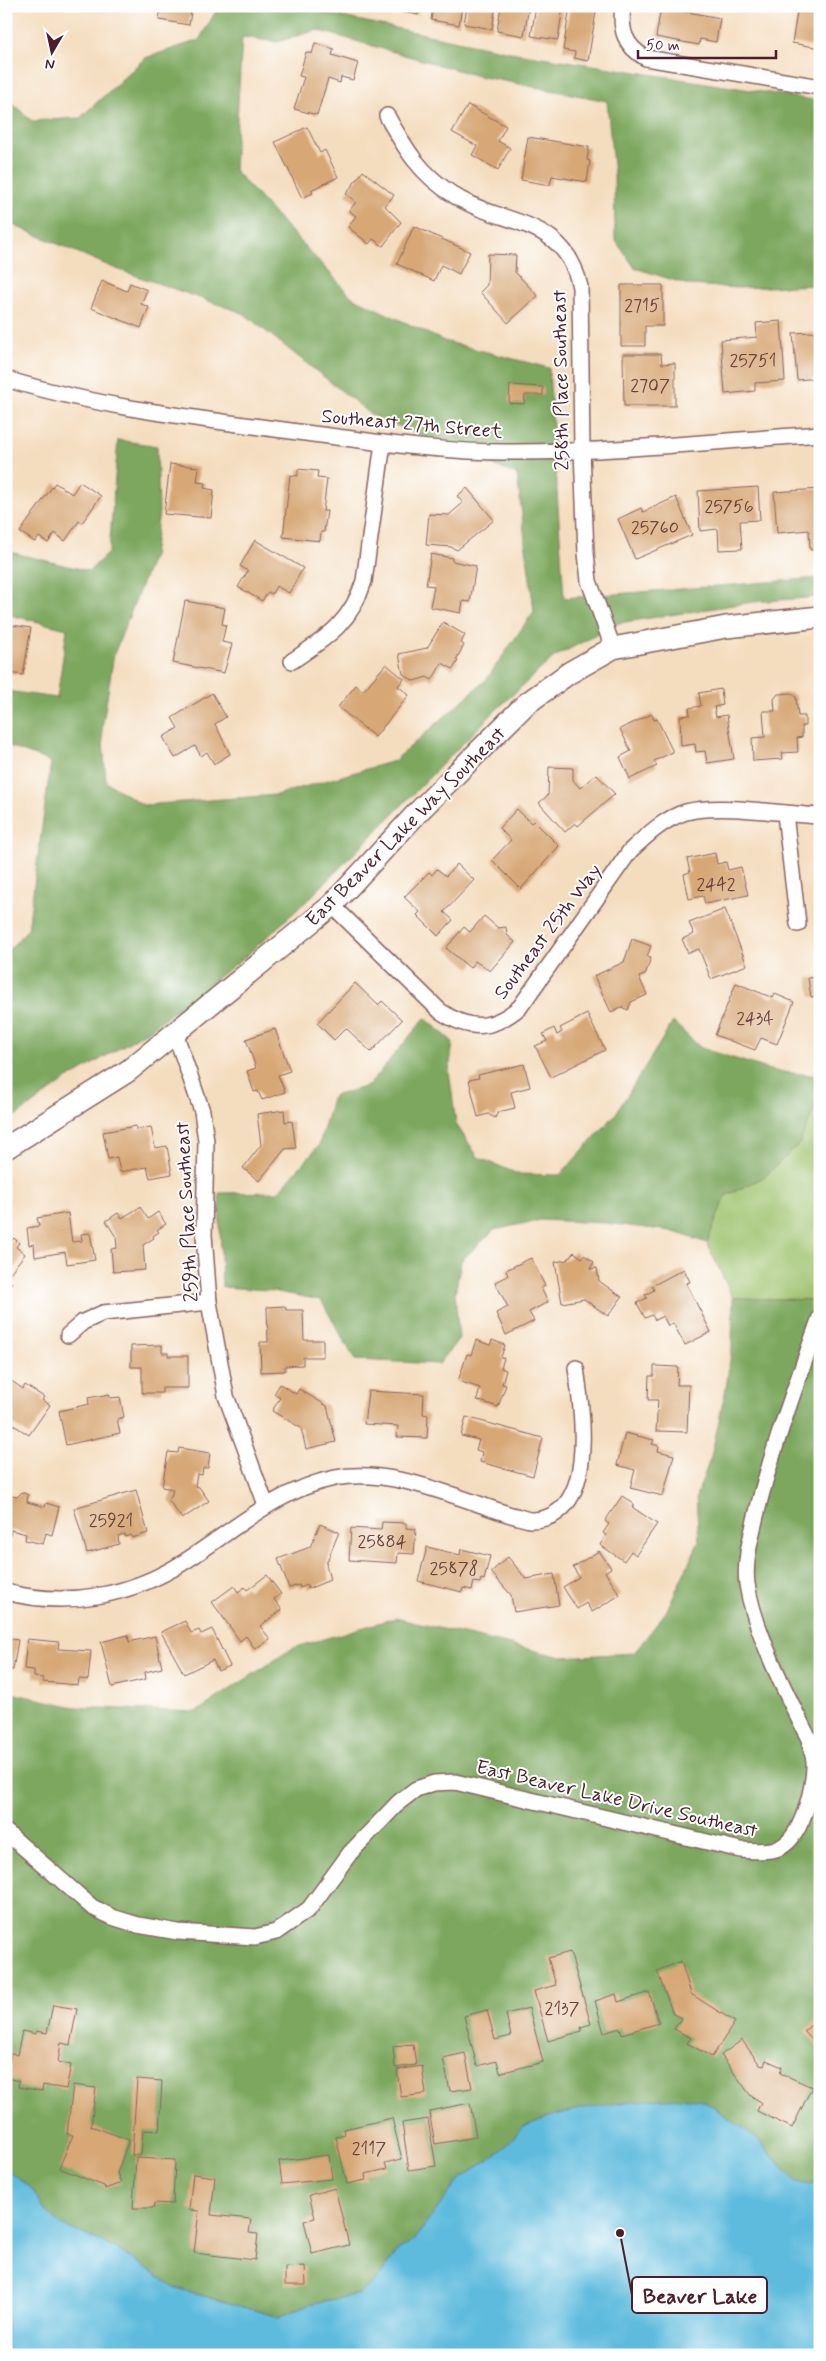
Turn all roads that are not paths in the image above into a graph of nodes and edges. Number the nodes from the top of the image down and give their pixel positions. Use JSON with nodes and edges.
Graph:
{"nodes":[{"id":1,"x":623,"y":6,"type":"edge"},
{"id":2,"x":820,"y":87,"type":"edge"},
{"id":3,"x":387,"y":116,"type":"dead end"},
{"id":4,"x":6,"y":379,"type":"edge"},
{"id":5,"x":820,"y":434,"type":"edge"},
{"id":6,"x":383,"y":443,"type":"junction"},
{"id":7,"x":582,"y":450,"type":"junction"},
{"id":8,"x":820,"y":617,"type":"edge"},
{"id":9,"x":613,"y":648,"type":"junction"},
{"id":10,"x":292,"y":661,"type":"dead end"},
{"id":11,"x":785,"y":814,"type":"junction"},
{"id":12,"x":820,"y":816,"type":"edge"},
{"id":13,"x":332,"y":905,"type":"junction"},
{"id":14,"x":798,"y":924,"type":"dead end"},
{"id":15,"x":175,"y":1034,"type":"junction"},
{"id":16,"x":6,"y":1148,"type":"edge"},
{"id":17,"x":209,"y":1302,"type":"junction"},
{"id":18,"x":820,"y":1317,"type":"edge"},
{"id":19,"x":68,"y":1335,"type":"dead end"},
{"id":20,"x":576,"y":1368,"type":"dead end"},
{"id":21,"x":266,"y":1505,"type":"junction"},
{"id":22,"x":6,"y":1592,"type":"edge"},
{"id":23,"x":6,"y":1832,"type":"edge"}],
"edges":[{"from":1,"to":2,"type":"street"},
{"from":3,"to":7,"type":"street","name":"258th Place Southeast"},
{"from":4,"to":6,"type":"street","name":"Southeast 27th Street"},
{"from":5,"to":7,"type":"street","name":"Southeast 27th Street"},
{"from":6,"to":7,"type":"street","name":"Southeast 27th Street"},
{"from":6,"to":10,"type":"street"},
{"from":7,"to":9,"type":"street","name":"258th Place Southeast"},
{"from":8,"to":9,"type":"street","name":"East Beaver Lake Way Southeast"},
{"from":9,"to":13,"type":"street","name":"East Beaver Lake Way Southeast"},
{"from":11,"to":12,"type":"street","name":"Southeast 25th Way"},
{"from":11,"to":13,"type":"street","name":"Southeast 25th Way"},
{"from":11,"to":14,"type":"street"},
{"from":13,"to":15,"type":"street","name":"East Beaver Lake Way Southeast"},
{"from":15,"to":16,"type":"street","name":"East Beaver Lake Way Southeast"},
{"from":15,"to":17,"type":"street","name":"259th Place Southeast"},
{"from":17,"to":19,"type":"street"},
{"from":17,"to":21,"type":"street","name":"259th Place Southeast"},
{"from":18,"to":23,"type":"street","name":"East Beaver Lake Drive Southeast"},
{"from":20,"to":21,"type":"street"},
{"from":21,"to":22,"type":"street"}]}
